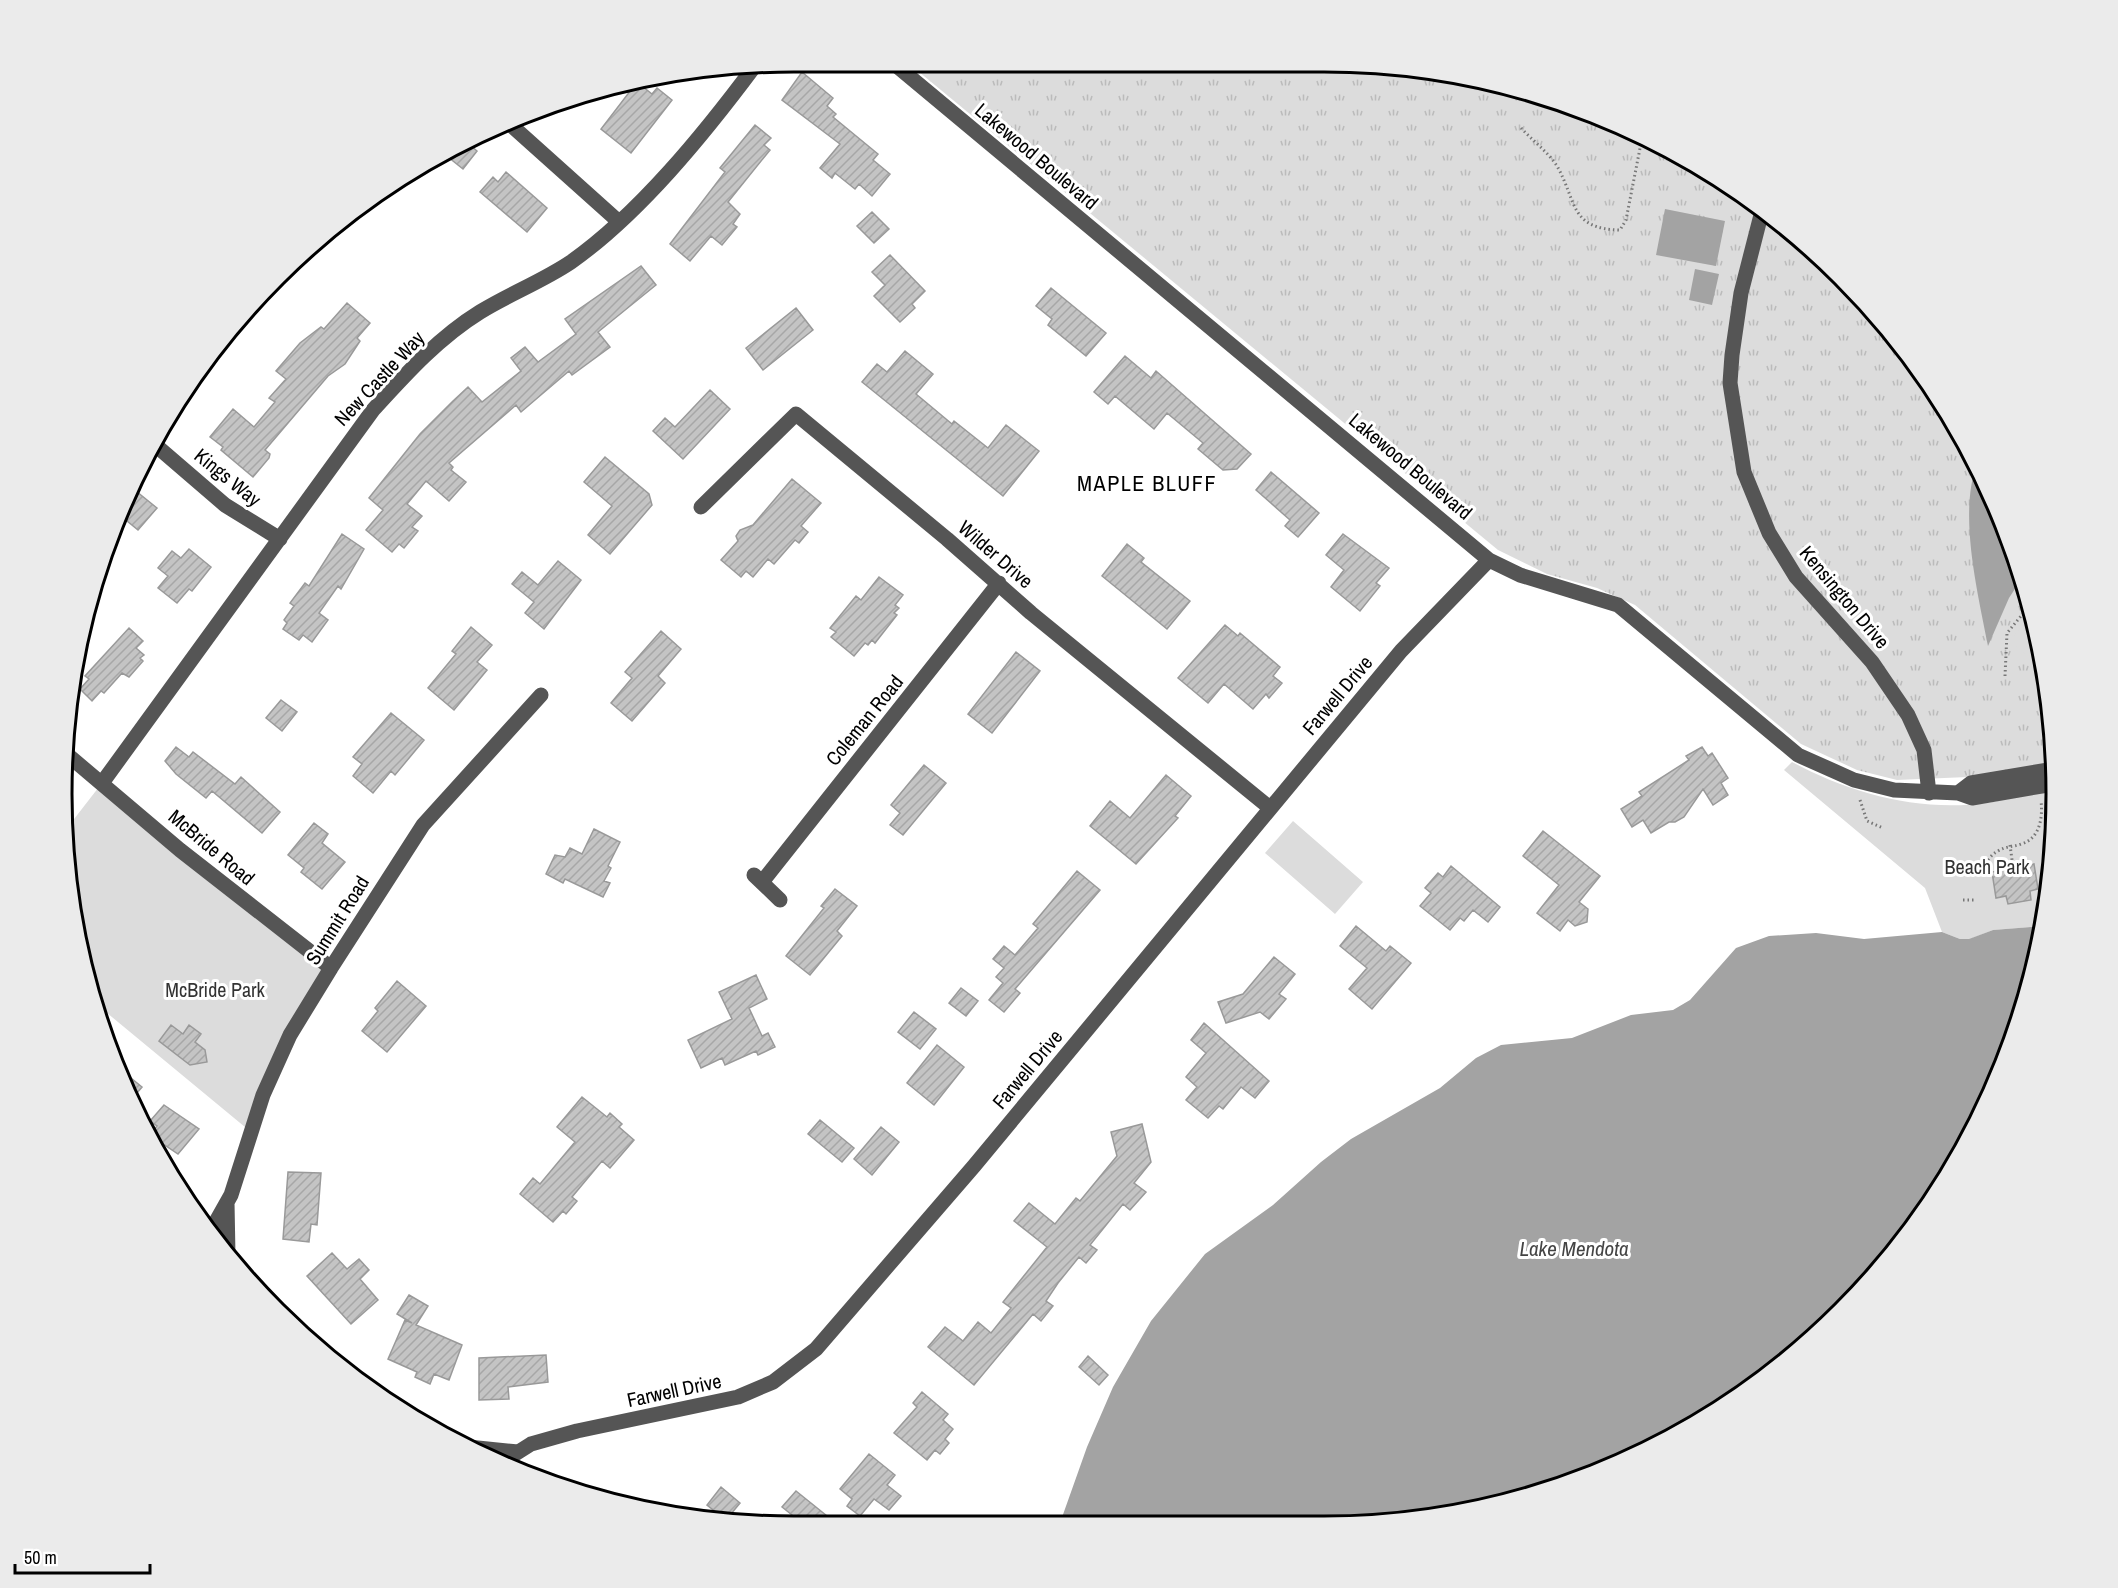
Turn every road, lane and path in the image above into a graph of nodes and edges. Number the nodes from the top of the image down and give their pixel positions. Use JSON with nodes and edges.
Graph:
{"nodes":[{"id":1,"x":904,"y":72,"type":"edge"},
{"id":2,"x":748,"y":74,"type":"edge"},
{"id":3,"x":515,"y":128,"type":"edge"},
{"id":4,"x":1521,"y":128,"type":"dead end"},
{"id":5,"x":1641,"y":145,"type":"edge"},
{"id":6,"x":1760,"y":218,"type":"edge"},
{"id":7,"x":618,"y":221,"type":"junction"},
{"id":8,"x":160,"y":449,"type":"edge"},
{"id":9,"x":701,"y":507,"type":"dead end"},
{"id":10,"x":280,"y":539,"type":"junction"},
{"id":11,"x":1489,"y":560,"type":"junction"},
{"id":12,"x":999,"y":584,"type":"junction"},
{"id":13,"x":2023,"y":614,"type":"edge"},
{"id":14,"x":2005,"y":676,"type":"dead end"},
{"id":15,"x":541,"y":695,"type":"dead end"},
{"id":16,"x":73,"y":760,"type":"edge"},
{"id":17,"x":2045,"y":770,"type":"edge"},
{"id":18,"x":102,"y":783,"type":"junction"},
{"id":19,"x":2046,"y":785,"type":"edge"},
{"id":20,"x":1929,"y":793,"type":"junction"},
{"id":21,"x":1958,"y":793,"type":"junction"},
{"id":22,"x":2041,"y":799,"type":"dead end"},
{"id":23,"x":1860,"y":800,"type":"dead end"},
{"id":24,"x":1270,"y":808,"type":"junction"},
{"id":25,"x":1883,"y":828,"type":"dead end"},
{"id":26,"x":2010,"y":845,"type":"junction"},
{"id":27,"x":2013,"y":867,"type":"dead end"},
{"id":28,"x":1970,"y":870,"type":"dead end"},
{"id":29,"x":780,"y":900,"type":"dead end"},
{"id":30,"x":1963,"y":900,"type":"dead end"},
{"id":31,"x":1974,"y":900,"type":"dead end"},
{"id":32,"x":331,"y":968,"type":"junction"},
{"id":33,"x":227,"y":1202,"type":"junction"},
{"id":34,"x":214,"y":1224,"type":"edge"},
{"id":35,"x":228,"y":1242,"type":"edge"},
{"id":36,"x":492,"y":1449,"type":"edge"},
{"id":37,"x":518,"y":1452,"type":"junction"},
{"id":38,"x":512,"y":1458,"type":"edge"}],
"edges":[{"from":1,"to":11,"type":"street","name":"Lakewood Boulevard"},
{"from":2,"to":7,"type":"street","name":"New Castle Way"},
{"from":3,"to":7,"type":"street"},
{"from":4,"to":5,"type":"path"},
{"from":6,"to":20,"type":"street","name":"Kensington Drive"},
{"from":7,"to":10,"type":"street","name":"New Castle Way"},
{"from":8,"to":10,"type":"street","name":"Kings Way"},
{"from":9,"to":12,"type":"street","name":"Wilder Drive"},
{"from":10,"to":18,"type":"street","name":"New Castle Way"},
{"from":11,"to":20,"type":"street","name":"Lakewood Boulevard"},
{"from":11,"to":24,"type":"street","name":"Farwell Drive"},
{"from":12,"to":24,"type":"street","name":"Wilder Drive"},
{"from":12,"to":29,"type":"street","name":"Coleman Road"},
{"from":13,"to":14,"type":"path"},
{"from":15,"to":32,"type":"street","name":"Summit Road"},
{"from":16,"to":18,"type":"street","name":"McBride Road"},
{"from":17,"to":21,"type":"street","name":"Lakewood Boulevard"},
{"from":18,"to":32,"type":"street","name":"McBride Road"},
{"from":19,"to":21,"type":"street","name":"Lakewood Boulevard"},
{"from":20,"to":21,"type":"street","name":"Lakewood Boulevard"},
{"from":22,"to":26,"type":"path"},
{"from":23,"to":25,"type":"path"},
{"from":24,"to":37,"type":"street","name":"Farwell Drive"},
{"from":26,"to":27,"type":"path"},
{"from":26,"to":28,"type":"path"},
{"from":30,"to":31,"type":"path"},
{"from":32,"to":33,"type":"street","name":"Summit Road"},
{"from":33,"to":34,"type":"street","name":"Summit Road"},
{"from":33,"to":35,"type":"street","name":"Summit Road"},
{"from":36,"to":37,"type":"street"},
{"from":37,"to":38,"type":"street","name":"Farwell Drive"}]}
